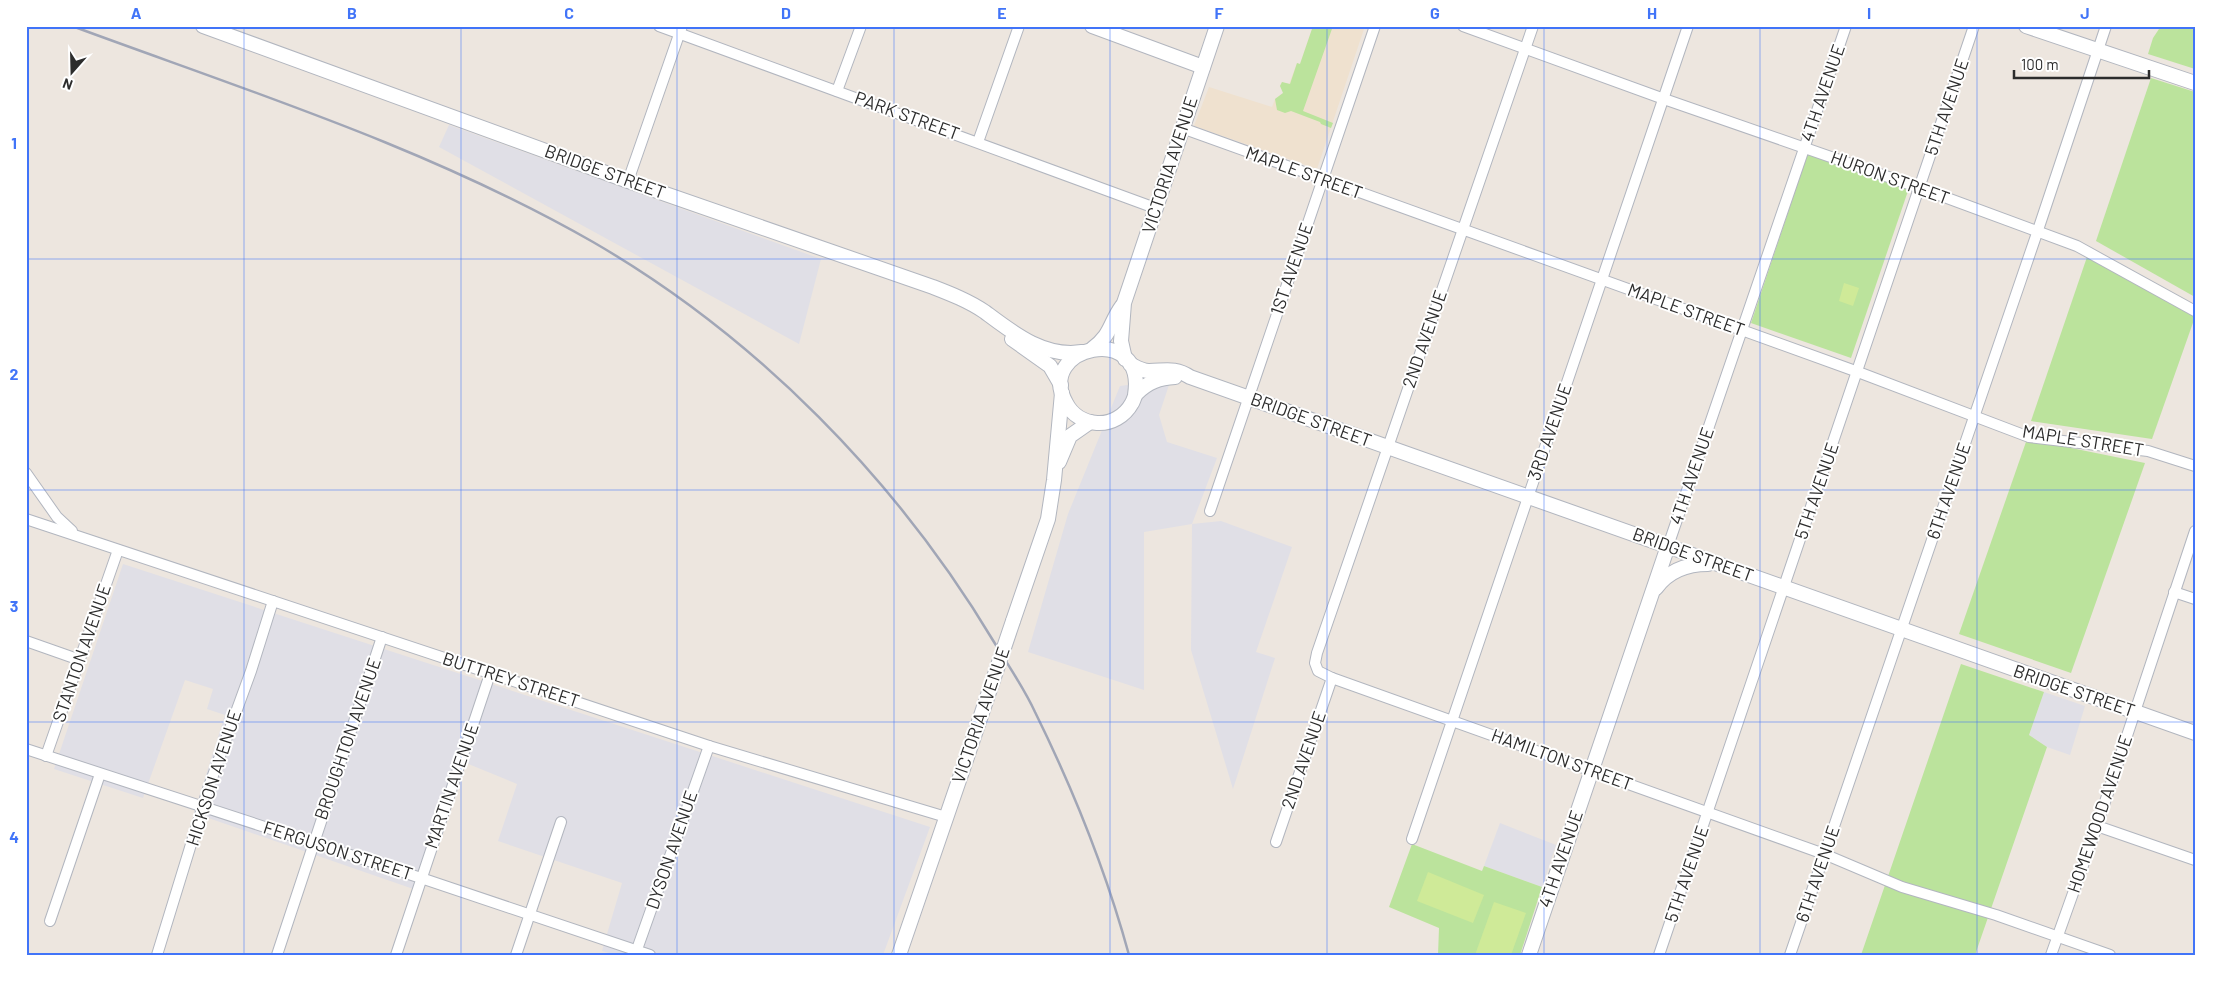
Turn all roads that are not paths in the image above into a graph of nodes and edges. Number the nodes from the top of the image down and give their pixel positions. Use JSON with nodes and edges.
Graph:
{"nodes":[{"id":1,"x":203,"y":26,"type":"edge"},
{"id":2,"x":658,"y":26,"type":"edge"},
{"id":3,"x":861,"y":26,"type":"edge"},
{"id":4,"x":1019,"y":26,"type":"edge"},
{"id":5,"x":1092,"y":26,"type":"edge"},
{"id":6,"x":1217,"y":26,"type":"edge"},
{"id":7,"x":1375,"y":26,"type":"edge"},
{"id":8,"x":1463,"y":26,"type":"edge"},
{"id":9,"x":1533,"y":26,"type":"edge"},
{"id":10,"x":1688,"y":26,"type":"edge"},
{"id":11,"x":1846,"y":26,"type":"edge"},
{"id":12,"x":1974,"y":26,"type":"edge"},
{"id":13,"x":2026,"y":26,"type":"edge"},
{"id":14,"x":2106,"y":26,"type":"edge"},
{"id":15,"x":681,"y":30,"type":"edge"},
{"id":16,"x":1526,"y":49,"type":"junction"},
{"id":17,"x":2098,"y":51,"type":"junction"},
{"id":18,"x":1203,"y":67,"type":"junction"},
{"id":19,"x":2195,"y":84,"type":"edge"},
{"id":20,"x":837,"y":91,"type":"junction"},
{"id":21,"x":1664,"y":99,"type":"junction"},
{"id":22,"x":1182,"y":128,"type":"junction"},
{"id":23,"x":978,"y":142,"type":"junction"},
{"id":24,"x":1804,"y":147,"type":"junction"},
{"id":25,"x":1322,"y":180,"type":"junction"},
{"id":26,"x":628,"y":181,"type":"junction"},
{"id":27,"x":1920,"y":188,"type":"junction"},
{"id":28,"x":1155,"y":208,"type":"junction"},
{"id":29,"x":1463,"y":229,"type":"junction"},
{"id":30,"x":2037,"y":233,"type":"junction"},
{"id":31,"x":1603,"y":280,"type":"junction"},
{"id":32,"x":1124,"y":303,"type":"junction"},
{"id":33,"x":2195,"y":311,"type":"edge"},
{"id":34,"x":1002,"y":326,"type":"junction"},
{"id":35,"x":1741,"y":330,"type":"junction"},
{"id":36,"x":1087,"y":350,"type":"junction"},
{"id":37,"x":1127,"y":362,"type":"junction"},
{"id":38,"x":1858,"y":372,"type":"junction"},
{"id":39,"x":1190,"y":378,"type":"junction"},
{"id":40,"x":1062,"y":389,"type":"junction"},
{"id":41,"x":1135,"y":395,"type":"junction"},
{"id":42,"x":1248,"y":397,"type":"junction"},
{"id":43,"x":1975,"y":416,"type":"junction"},
{"id":44,"x":1090,"y":422,"type":"junction"},
{"id":45,"x":1388,"y":448,"type":"junction"},
{"id":46,"x":2195,"y":466,"type":"edge"},
{"id":47,"x":1055,"y":472,"type":"junction"},
{"id":48,"x":26,"y":473,"type":"edge"},
{"id":49,"x":1528,"y":497,"type":"junction"},
{"id":50,"x":1210,"y":511,"type":"dead end"},
{"id":51,"x":26,"y":519,"type":"edge"},
{"id":52,"x":2195,"y":531,"type":"edge"},
{"id":53,"x":79,"y":536,"type":"junction"},
{"id":54,"x":1668,"y":546,"type":"junction"},
{"id":55,"x":118,"y":550,"type":"junction"},
{"id":56,"x":1717,"y":564,"type":"junction"},
{"id":57,"x":1784,"y":588,"type":"junction"},
{"id":58,"x":2174,"y":592,"type":"junction"},
{"id":59,"x":1651,"y":595,"type":"junction"},
{"id":60,"x":2195,"y":599,"type":"edge"},
{"id":61,"x":273,"y":601,"type":"junction"},
{"id":62,"x":1901,"y":630,"type":"junction"},
{"id":63,"x":382,"y":637,"type":"junction"},
{"id":64,"x":26,"y":641,"type":"edge"},
{"id":65,"x":1317,"y":653,"type":"joint"},
{"id":66,"x":80,"y":660,"type":"junction"},
{"id":67,"x":490,"y":674,"type":"junction"},
{"id":68,"x":1332,"y":678,"type":"junction"},
{"id":69,"x":2134,"y":712,"type":"junction"},
{"id":70,"x":1452,"y":720,"type":"junction"},
{"id":71,"x":2195,"y":733,"type":"edge"},
{"id":72,"x":709,"y":746,"type":"junction"},
{"id":73,"x":26,"y":749,"type":"edge"},
{"id":74,"x":46,"y":756,"type":"junction"},
{"id":75,"x":1591,"y":770,"type":"junction"},
{"id":76,"x":100,"y":774,"type":"junction"},
{"id":77,"x":204,"y":807,"type":"junction"},
{"id":78,"x":1708,"y":812,"type":"junction"},
{"id":79,"x":946,"y":817,"type":"junction"},
{"id":80,"x":561,"y":822,"type":"dead end"},
{"id":81,"x":2097,"y":826,"type":"junction"},
{"id":82,"x":1412,"y":839,"type":"dead end"},
{"id":83,"x":1276,"y":842,"type":"dead end"},
{"id":84,"x":313,"y":843,"type":"junction"},
{"id":85,"x":1824,"y":854,"type":"junction"},
{"id":86,"x":2195,"y":860,"type":"edge"},
{"id":87,"x":421,"y":878,"type":"junction"},
{"id":88,"x":529,"y":913,"type":"junction"},
{"id":89,"x":50,"y":921,"type":"dead end"},
{"id":90,"x":2057,"y":936,"type":"junction"},
{"id":91,"x":636,"y":953,"type":"edge"},
{"id":92,"x":157,"y":955,"type":"edge"},
{"id":93,"x":277,"y":955,"type":"edge"},
{"id":94,"x":396,"y":955,"type":"edge"},
{"id":95,"x":516,"y":955,"type":"edge"},
{"id":96,"x":650,"y":955,"type":"edge"},
{"id":97,"x":899,"y":955,"type":"edge"},
{"id":98,"x":1529,"y":955,"type":"edge"},
{"id":99,"x":1659,"y":955,"type":"edge"},
{"id":100,"x":1790,"y":955,"type":"edge"},
{"id":101,"x":2051,"y":955,"type":"edge"},
{"id":102,"x":2110,"y":955,"type":"edge"}],
"edges":[{"from":1,"to":26,"type":"main road","name":"BRIDGE STREET"},
{"from":2,"to":15,"type":"street","name":"PARK STREET"},
{"from":3,"to":20,"type":"street"},
{"from":4,"to":23,"type":"street"},
{"from":5,"to":18,"type":"main road"},
{"from":6,"to":18,"type":"main road","name":"VICTORIA AVENUE"},
{"from":7,"to":25,"type":"street","name":"1ST AVENUE"},
{"from":8,"to":16,"type":"street","name":"HURON STREET"},
{"from":9,"to":16,"type":"street","name":"2ND AVENUE"},
{"from":10,"to":21,"type":"street","name":"3RD AVENUE"},
{"from":11,"to":24,"type":"street","name":"4TH AVENUE"},
{"from":12,"to":27,"type":"street","name":"5TH AVENUE"},
{"from":13,"to":17,"type":"main road"},
{"from":14,"to":17,"type":"street","name":"6TH AVENUE"},
{"from":15,"to":20,"type":"street","name":"PARK STREET"},
{"from":15,"to":26,"type":"street"},
{"from":16,"to":21,"type":"street","name":"HURON STREET"},
{"from":16,"to":29,"type":"street","name":"2ND AVENUE"},
{"from":17,"to":19,"type":"main road"},
{"from":17,"to":30,"type":"street","name":"6TH AVENUE"},
{"from":18,"to":22,"type":"main road","name":"VICTORIA AVENUE"},
{"from":20,"to":23,"type":"street","name":"PARK STREET"},
{"from":21,"to":24,"type":"street","name":"HURON STREET"},
{"from":21,"to":31,"type":"street","name":"3RD AVENUE"},
{"from":22,"to":25,"type":"street","name":"MAPLE STREET"},
{"from":22,"to":28,"type":"main road","name":"VICTORIA AVENUE"},
{"from":23,"to":28,"type":"street","name":"PARK STREET"},
{"from":24,"to":27,"type":"street","name":"HURON STREET"},
{"from":24,"to":35,"type":"street","name":"4TH AVENUE"},
{"from":25,"to":29,"type":"street","name":"MAPLE STREET"},
{"from":25,"to":42,"type":"street","name":"1ST AVENUE"},
{"from":26,"to":34,"type":"main road","name":"BRIDGE STREET"},
{"from":27,"to":30,"type":"street","name":"HURON STREET"},
{"from":27,"to":38,"type":"street","name":"5TH AVENUE"},
{"from":28,"to":32,"type":"main road","name":"VICTORIA AVENUE"},
{"from":29,"to":31,"type":"street","name":"MAPLE STREET"},
{"from":29,"to":45,"type":"street","name":"2ND AVENUE"},
{"from":30,"to":33,"type":"street","name":"HURON STREET"},
{"from":30,"to":43,"type":"street","name":"6TH AVENUE"},
{"from":31,"to":35,"type":"street","name":"MAPLE STREET"},
{"from":31,"to":49,"type":"street","name":"3RD AVENUE"},
{"from":32,"to":36,"type":"main road","name":"VICTORIA AVENUE"},
{"from":32,"to":37,"type":"main road","name":"VICTORIA AVENUE"},
{"from":34,"to":36,"type":"main road","name":"BRIDGE STREET"},
{"from":34,"to":40,"type":"main road","name":"BRIDGE STREET"},
{"from":35,"to":38,"type":"street","name":"MAPLE STREET"},
{"from":35,"to":54,"type":"street","name":"4TH AVENUE"},
{"from":36,"to":37,"type":"main road"},
{"from":36,"to":40,"type":"main road"},
{"from":37,"to":39,"type":"main road","name":"BRIDGE STREET"},
{"from":37,"to":41,"type":"main road"},
{"from":38,"to":43,"type":"street","name":"MAPLE STREET"},
{"from":38,"to":57,"type":"street","name":"5TH AVENUE"},
{"from":39,"to":41,"type":"main road","name":"BRIDGE STREET"},
{"from":39,"to":42,"type":"main road","name":"BRIDGE STREET"},
{"from":40,"to":44,"type":"main road"},
{"from":40,"to":47,"type":"main road","name":"VICTORIA AVENUE"},
{"from":41,"to":44,"type":"main road"},
{"from":42,"to":45,"type":"main road","name":"BRIDGE STREET"},
{"from":42,"to":50,"type":"street","name":"1ST AVENUE"},
{"from":43,"to":46,"type":"street","name":"MAPLE STREET"},
{"from":43,"to":62,"type":"street","name":"6TH AVENUE"},
{"from":44,"to":47,"type":"main road","name":"VICTORIA AVENUE"},
{"from":45,"to":49,"type":"main road","name":"BRIDGE STREET"},
{"from":45,"to":65,"type":"street","name":"2ND AVENUE"},
{"from":47,"to":79,"type":"main road","name":"VICTORIA AVENUE","bridge":true},
{"from":48,"to":53,"type":"street","name":"BUTTREY STREET"},
{"from":49,"to":54,"type":"main road","name":"BRIDGE STREET"},
{"from":49,"to":70,"type":"street","name":"3RD AVENUE"},
{"from":51,"to":53,"type":"street","name":"BUTTREY STREET"},
{"from":52,"to":58,"type":"street","name":"HOMEWOOD AVENUE"},
{"from":53,"to":55,"type":"street","name":"BUTTREY STREET"},
{"from":54,"to":56,"type":"main road","name":"BRIDGE STREET"},
{"from":54,"to":59,"type":"main road","name":"4TH AVENUE"},
{"from":55,"to":61,"type":"street","name":"BUTTREY STREET"},
{"from":55,"to":66,"type":"street","name":"STANTON AVENUE"},
{"from":56,"to":57,"type":"main road","name":"BRIDGE STREET"},
{"from":56,"to":59,"type":"main road"},
{"from":57,"to":62,"type":"main road","name":"BRIDGE STREET"},
{"from":57,"to":78,"type":"street","name":"5TH AVENUE"},
{"from":58,"to":60,"type":"street"},
{"from":58,"to":69,"type":"street","name":"HOMEWOOD AVENUE"},
{"from":59,"to":75,"type":"main road","name":"4TH AVENUE"},
{"from":61,"to":63,"type":"street","name":"BUTTREY STREET"},
{"from":61,"to":77,"type":"street","name":"HICKSON AVENUE"},
{"from":62,"to":69,"type":"main road","name":"BRIDGE STREET"},
{"from":62,"to":85,"type":"street","name":"6TH AVENUE"},
{"from":63,"to":67,"type":"street","name":"BUTTREY STREET"},
{"from":63,"to":84,"type":"street","name":"BROUGHTON AVENUE"},
{"from":64,"to":66,"type":"street"},
{"from":65,"to":68,"type":"street","name":"HAMILTON STREET"},
{"from":66,"to":74,"type":"street","name":"STANTON AVENUE"},
{"from":67,"to":72,"type":"street","name":"BUTTREY STREET"},
{"from":67,"to":87,"type":"street","name":"MARTIN AVENUE"},
{"from":68,"to":70,"type":"street","name":"HAMILTON STREET"},
{"from":68,"to":83,"type":"street","name":"2ND AVENUE"},
{"from":69,"to":71,"type":"main road","name":"BRIDGE STREET"},
{"from":69,"to":81,"type":"street","name":"HOMEWOOD AVENUE"},
{"from":70,"to":75,"type":"street","name":"HAMILTON STREET"},
{"from":70,"to":82,"type":"street","name":"3RD AVENUE"},
{"from":72,"to":79,"type":"street","name":"BUTTREY STREET"},
{"from":72,"to":91,"type":"street","name":"DYSON AVENUE"},
{"from":73,"to":74,"type":"street","name":"FERGUSON STREET"},
{"from":74,"to":76,"type":"street","name":"FERGUSON STREET"},
{"from":75,"to":78,"type":"street","name":"HAMILTON STREET"},
{"from":75,"to":98,"type":"main road","name":"4TH AVENUE"},
{"from":76,"to":77,"type":"street","name":"FERGUSON STREET"},
{"from":76,"to":89,"type":"street"},
{"from":77,"to":84,"type":"street","name":"FERGUSON STREET"},
{"from":77,"to":92,"type":"street","name":"HICKSON AVENUE"},
{"from":78,"to":85,"type":"street","name":"HAMILTON STREET"},
{"from":78,"to":99,"type":"street","name":"5TH AVENUE"},
{"from":79,"to":97,"type":"main road","name":"VICTORIA AVENUE"},
{"from":80,"to":88,"type":"street"},
{"from":81,"to":86,"type":"street"},
{"from":81,"to":90,"type":"street","name":"HOMEWOOD AVENUE"},
{"from":84,"to":87,"type":"street","name":"FERGUSON STREET"},
{"from":84,"to":93,"type":"street","name":"BROUGHTON AVENUE"},
{"from":85,"to":90,"type":"street","name":"HAMILTON STREET"},
{"from":85,"to":100,"type":"street","name":"6TH AVENUE"},
{"from":87,"to":88,"type":"street","name":"FERGUSON STREET"},
{"from":87,"to":94,"type":"street","name":"MARTIN AVENUE"},
{"from":88,"to":91,"type":"street","name":"FERGUSON STREET"},
{"from":88,"to":95,"type":"street"},
{"from":90,"to":101,"type":"street","name":"HOMEWOOD AVENUE"},
{"from":90,"to":102,"type":"street"},
{"from":91,"to":96,"type":"street","name":"FERGUSON STREET"}]}
